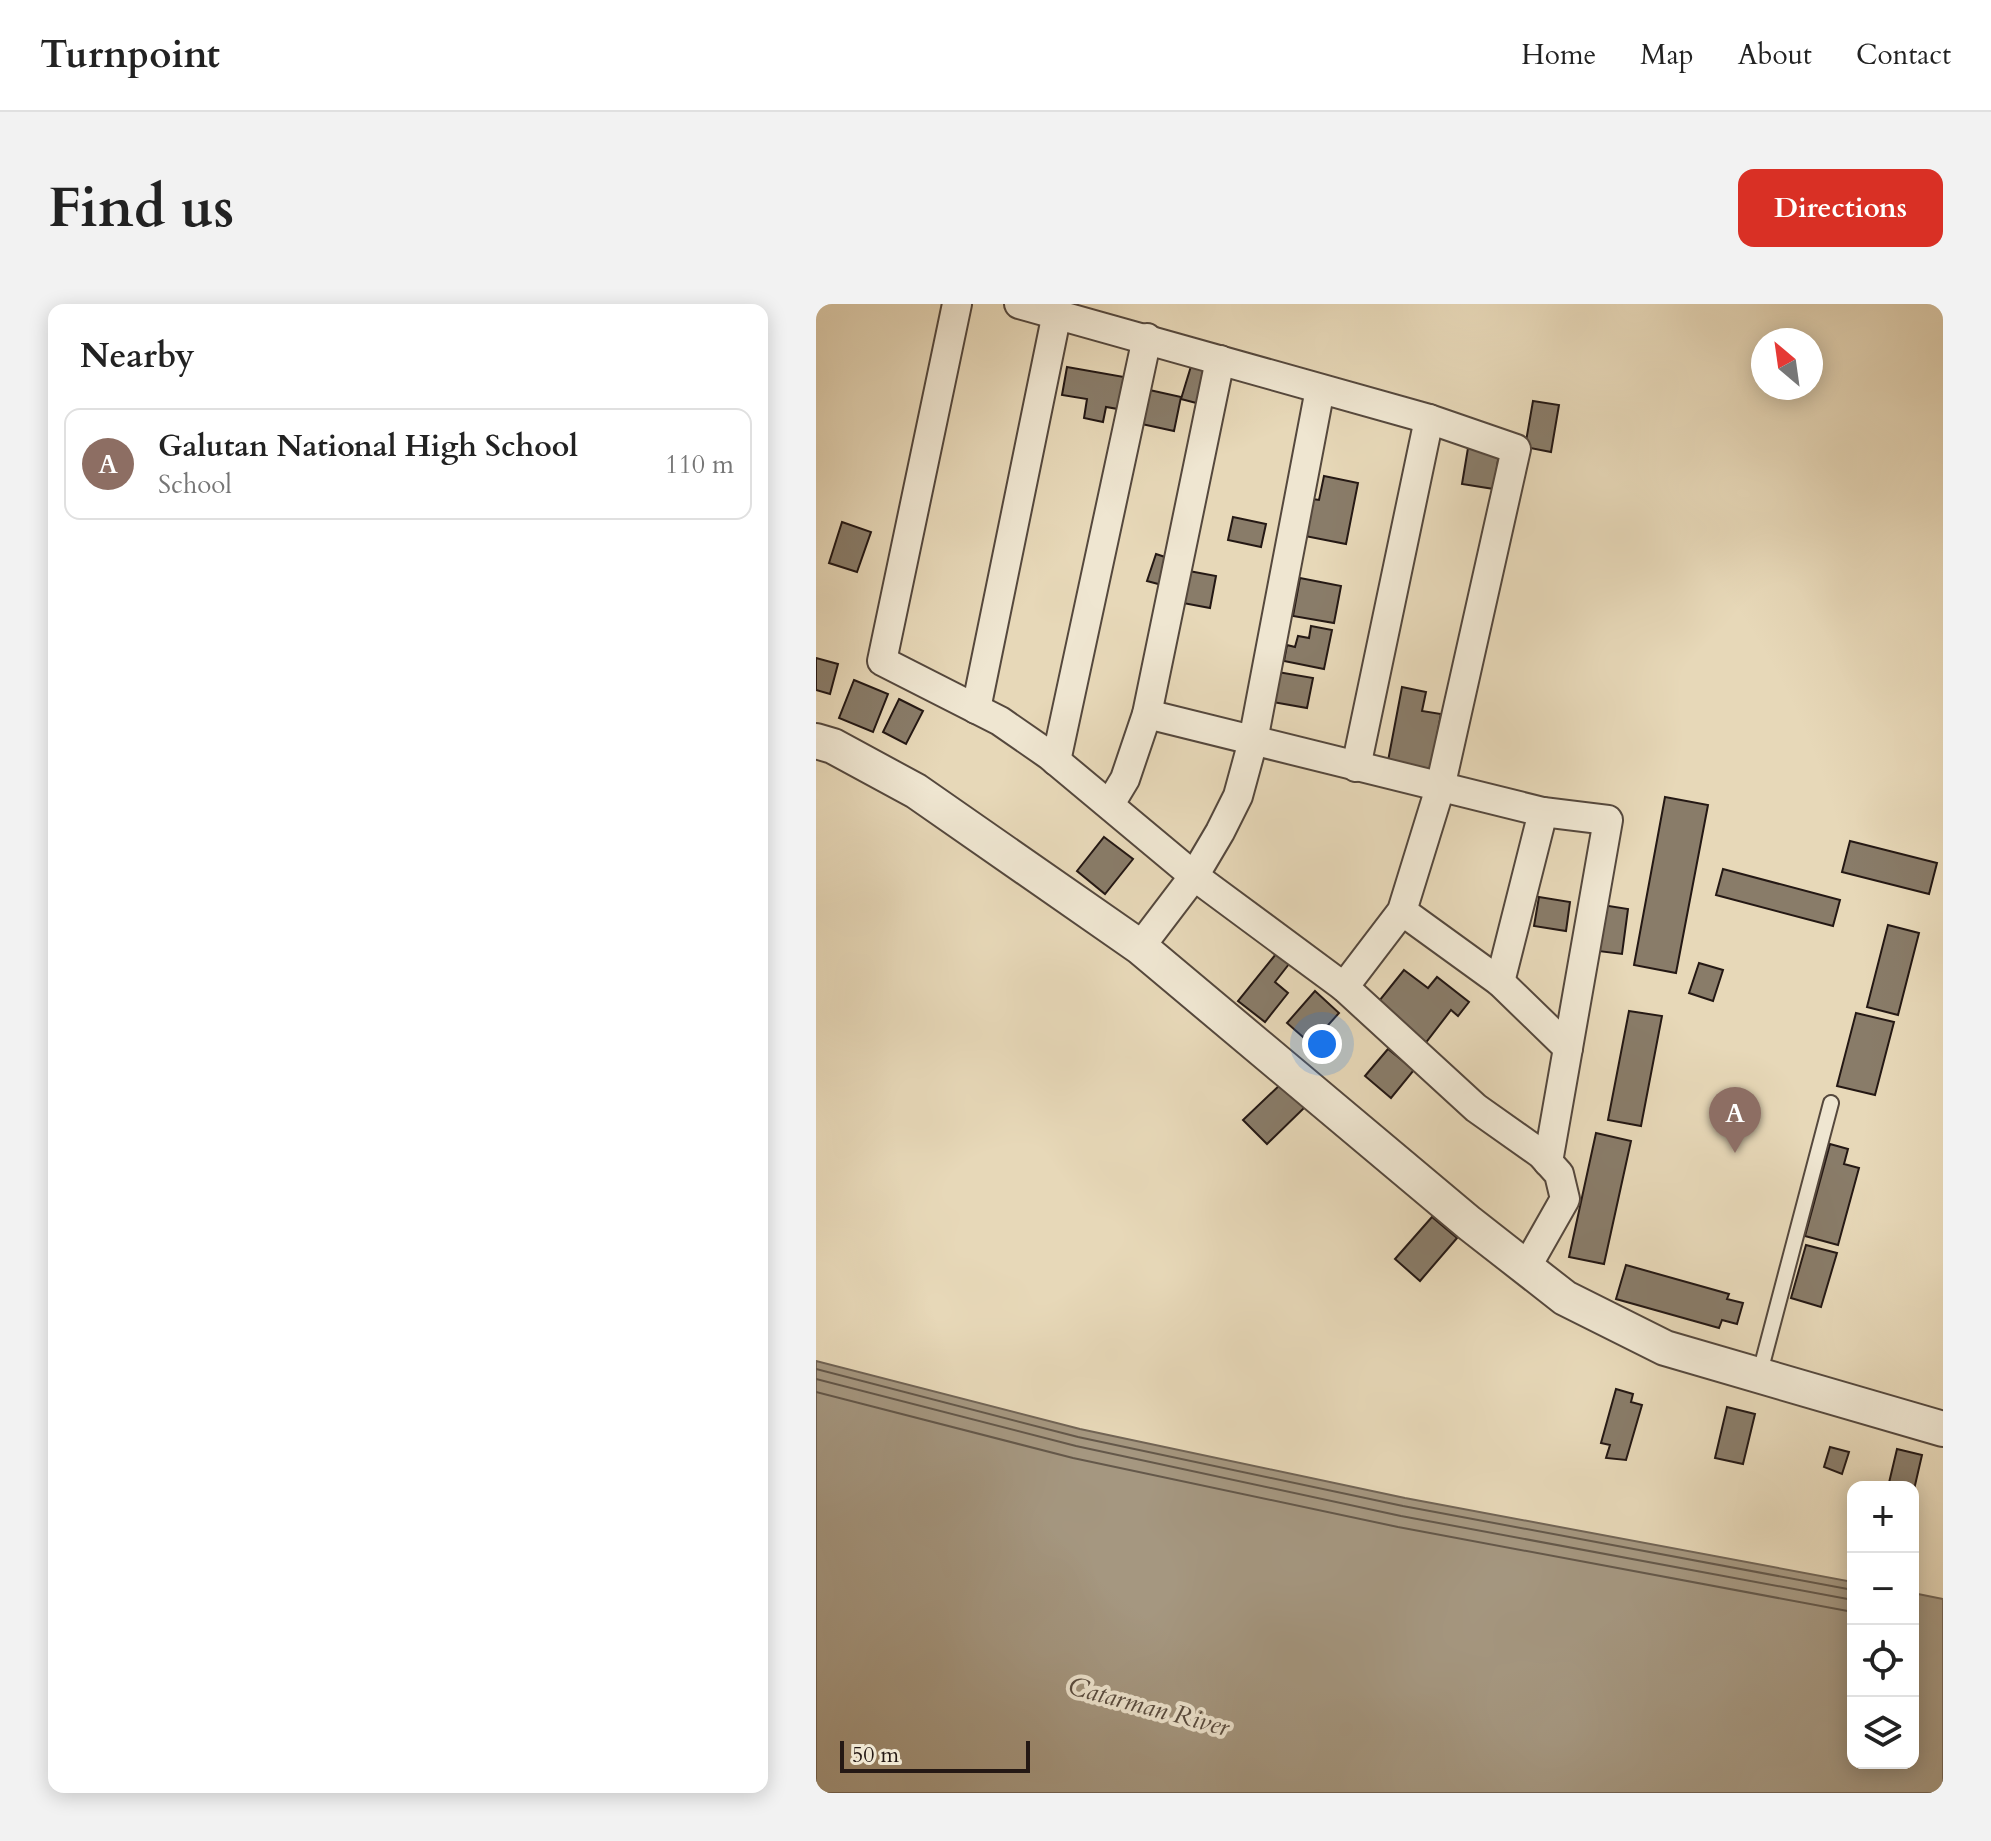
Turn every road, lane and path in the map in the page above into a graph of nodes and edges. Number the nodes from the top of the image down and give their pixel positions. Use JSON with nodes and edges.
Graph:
{"nodes":[{"id":1,"x":957,"y":304,"type":"edge"},
{"id":2,"x":1019,"y":304,"type":"edge"},
{"id":3,"x":1057,"y":313,"type":"junction"},
{"id":4,"x":1147,"y":338,"type":"junction"},
{"id":5,"x":1220,"y":360,"type":"junction"},
{"id":6,"x":1320,"y":389,"type":"junction"},
{"id":7,"x":1429,"y":419,"type":"junction"},
{"id":8,"x":976,"y":709,"type":"junction"},
{"id":9,"x":1147,"y":714,"type":"junction"},
{"id":10,"x":816,"y":741,"type":"edge"},
{"id":11,"x":1253,"y":741,"type":"junction"},
{"id":12,"x":1056,"y":761,"type":"junction"},
{"id":13,"x":1356,"y":767,"type":"junction"},
{"id":14,"x":1440,"y":788,"type":"junction"},
{"id":15,"x":1110,"y":804,"type":"junction"},
{"id":16,"x":1543,"y":812,"type":"junction"},
{"id":17,"x":1194,"y":876,"type":"junction"},
{"id":18,"x":1402,"y":911,"type":"junction"},
{"id":19,"x":1140,"y":947,"type":"junction"},
{"id":20,"x":1500,"y":982,"type":"junction"},
{"id":21,"x":1344,"y":987,"type":"junction"},
{"id":22,"x":1568,"y":1048,"type":"junction"},
{"id":23,"x":1831,"y":1103,"type":"dead end"},
{"id":24,"x":1548,"y":1162,"type":"junction"},
{"id":25,"x":1527,"y":1266,"type":"junction"},
{"id":26,"x":1758,"y":1376,"type":"junction"},
{"id":27,"x":1943,"y":1429,"type":"edge"}],
"edges":[{"from":1,"to":8,"type":"street"},
{"from":2,"to":3,"type":"street"},
{"from":3,"to":4,"type":"street"},
{"from":3,"to":8,"type":"street"},
{"from":4,"to":5,"type":"street"},
{"from":4,"to":12,"type":"street"},
{"from":5,"to":6,"type":"street"},
{"from":5,"to":9,"type":"street"},
{"from":6,"to":7,"type":"street"},
{"from":6,"to":11,"type":"street"},
{"from":7,"to":13,"type":"street"},
{"from":7,"to":14,"type":"street"},
{"from":8,"to":12,"type":"street"},
{"from":9,"to":11,"type":"street"},
{"from":9,"to":15,"type":"street"},
{"from":10,"to":19,"type":"street"},
{"from":11,"to":13,"type":"street"},
{"from":11,"to":17,"type":"street"},
{"from":12,"to":15,"type":"street"},
{"from":13,"to":14,"type":"street"},
{"from":14,"to":16,"type":"street"},
{"from":14,"to":18,"type":"street"},
{"from":15,"to":17,"type":"street"},
{"from":16,"to":20,"type":"street"},
{"from":16,"to":22,"type":"street"},
{"from":17,"to":19,"type":"street"},
{"from":17,"to":21,"type":"street"},
{"from":18,"to":20,"type":"street"},
{"from":18,"to":21,"type":"street"},
{"from":19,"to":25,"type":"street"},
{"from":20,"to":22,"type":"street"},
{"from":21,"to":24,"type":"street"},
{"from":22,"to":24,"type":"street"},
{"from":23,"to":26,"type":"lane"},
{"from":24,"to":25,"type":"street"},
{"from":25,"to":26,"type":"street"},
{"from":26,"to":27,"type":"street"}]}
